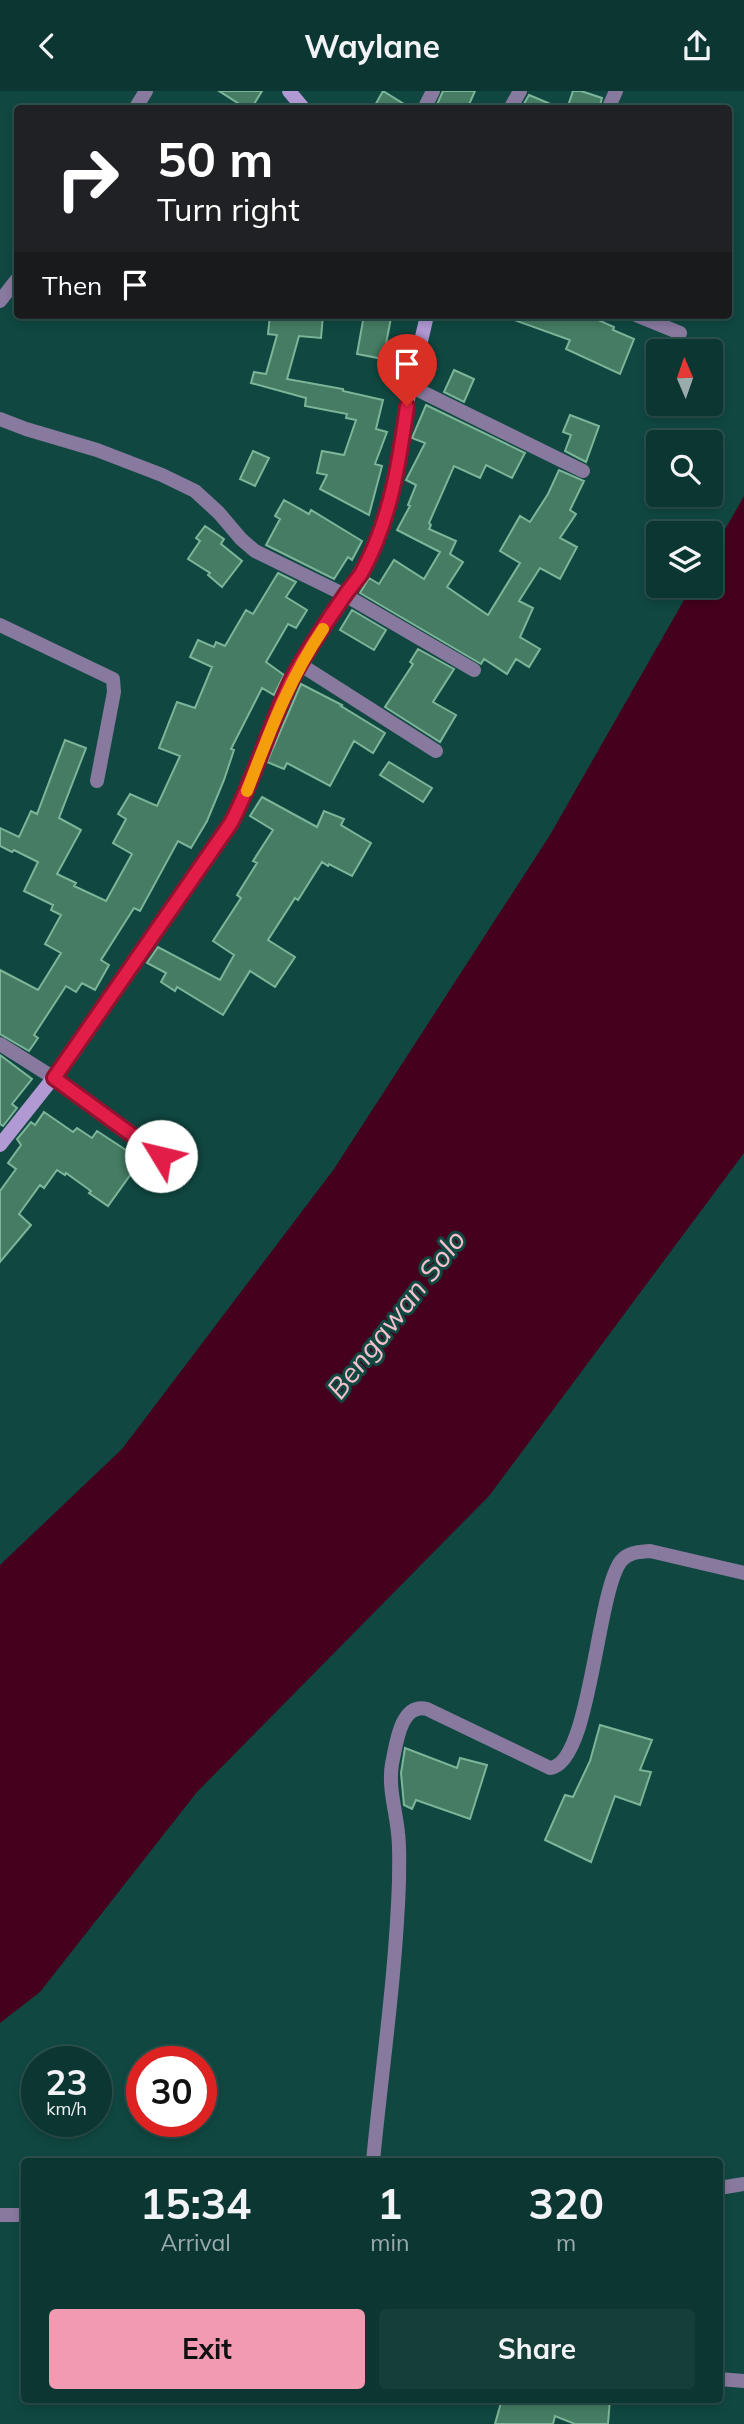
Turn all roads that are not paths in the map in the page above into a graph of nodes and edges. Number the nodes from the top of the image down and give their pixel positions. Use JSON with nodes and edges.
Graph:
{"nodes":[{"id":1,"x":289,"y":91,"type":"edge"},
{"id":2,"x":301,"y":105,"type":"edge"},
{"id":3,"x":14,"y":283,"type":"edge"},
{"id":4,"x":0,"y":301,"type":"edge"},
{"id":5,"x":426,"y":319,"type":"edge"},
{"id":6,"x":646,"y":319,"type":"edge"},
{"id":7,"x":680,"y":333,"type":"dead end"},
{"id":8,"x":410,"y":386,"type":"junction"},
{"id":9,"x":0,"y":418,"type":"edge"},
{"id":10,"x":583,"y":471,"type":"dead end"},
{"id":11,"x":345,"y":595,"type":"junction"},
{"id":12,"x":0,"y":625,"type":"edge"},
{"id":13,"x":300,"y":665,"type":"junction"},
{"id":14,"x":474,"y":670,"type":"dead end"},
{"id":15,"x":436,"y":751,"type":"dead end"},
{"id":16,"x":97,"y":781,"type":"dead end"},
{"id":17,"x":0,"y":1044,"type":"edge"},
{"id":18,"x":54,"y":1078,"type":"junction"},
{"id":19,"x":0,"y":1145,"type":"edge"},
{"id":20,"x":161,"y":1156,"type":"dead end"},
{"id":21,"x":744,"y":1573,"type":"edge"},
{"id":22,"x":373,"y":2158,"type":"edge"},
{"id":23,"x":744,"y":2185,"type":"edge"},
{"id":24,"x":723,"y":2188,"type":"edge"},
{"id":25,"x":0,"y":2215,"type":"edge"},
{"id":26,"x":21,"y":2215,"type":"edge"},
{"id":27,"x":723,"y":2379,"type":"edge"},
{"id":28,"x":744,"y":2381,"type":"edge"}],
"edges":[{"from":1,"to":2,"type":"street"},
{"from":3,"to":4,"type":"street"},
{"from":5,"to":8,"type":"street"},
{"from":6,"to":7,"type":"street"},
{"from":8,"to":10,"type":"street"},
{"from":8,"to":11,"type":"street"},
{"from":9,"to":11,"type":"street"},
{"from":11,"to":13,"type":"street"},
{"from":11,"to":14,"type":"street"},
{"from":12,"to":16,"type":"street"},
{"from":13,"to":15,"type":"street"},
{"from":13,"to":18,"type":"street"},
{"from":17,"to":18,"type":"street"},
{"from":18,"to":19,"type":"street"},
{"from":18,"to":20,"type":"street"},
{"from":21,"to":22,"type":"street"},
{"from":23,"to":24,"type":"street"},
{"from":25,"to":26,"type":"street"},
{"from":27,"to":28,"type":"street"}]}
